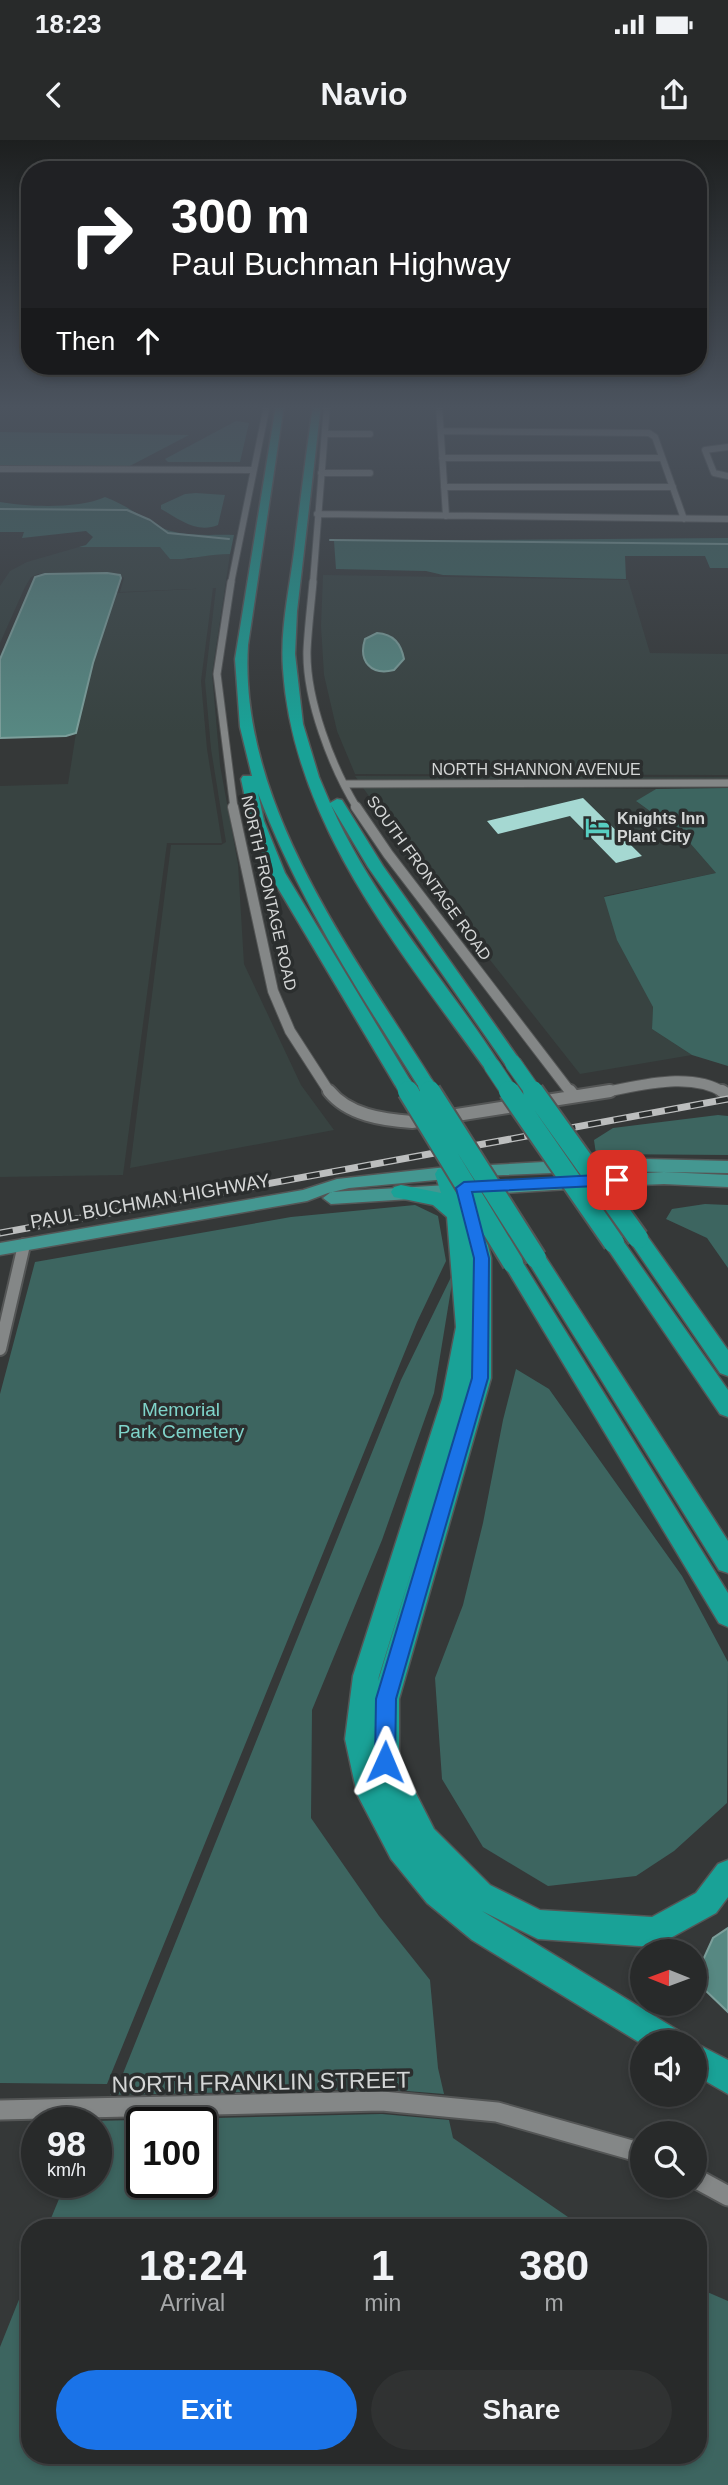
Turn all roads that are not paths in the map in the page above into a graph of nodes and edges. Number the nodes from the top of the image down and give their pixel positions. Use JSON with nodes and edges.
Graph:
{"nodes":[{"id":1,"x":243,"y":514,"type":"edge"},
{"id":2,"x":263,"y":514,"type":"edge"},
{"id":3,"x":304,"y":514,"type":"edge"},
{"id":4,"x":317,"y":514,"type":"edge"},
{"id":5,"x":345,"y":514,"type":"edge"},
{"id":6,"x":682,"y":514,"type":"edge"},
{"id":7,"x":446,"y":516,"type":"joint"},
{"id":8,"x":684,"y":519,"type":"junction"},
{"id":9,"x":728,"y":519,"type":"edge"},
{"id":10,"x":247,"y":728,"type":"junction"},
{"id":11,"x":303,"y":747,"type":"junction"},
{"id":12,"x":728,"y":783,"type":"edge"},
{"id":13,"x":344,"y":784,"type":"junction"},
{"id":14,"x":573,"y":1095,"type":"junction"},
{"id":15,"x":728,"y":1095,"type":"edge"},
{"id":16,"x":728,"y":1167,"type":"edge"},
{"id":17,"x":676,"y":1178,"type":"junction"},
{"id":18,"x":455,"y":1180,"type":"junction"},
{"id":19,"x":728,"y":1181,"type":"edge"},
{"id":20,"x":728,"y":1191,"type":"edge"},
{"id":21,"x":401,"y":1192,"type":"junction"},
{"id":22,"x":307,"y":1195,"type":"junction"},
{"id":23,"x":457,"y":1214,"type":"junction"},
{"id":24,"x":24,"y":1245,"type":"junction"},
{"id":25,"x":0,"y":1249,"type":"edge"},
{"id":26,"x":0,"y":1349,"type":"edge"},
{"id":27,"x":728,"y":1367,"type":"edge"},
{"id":28,"x":728,"y":1408,"type":"edge"},
{"id":29,"x":728,"y":1562,"type":"edge"},
{"id":30,"x":699,"y":1569,"type":"junction"},
{"id":31,"x":728,"y":1615,"type":"edge"},
{"id":32,"x":728,"y":1626,"type":"edge"},
{"id":33,"x":728,"y":1874,"type":"edge"},
{"id":34,"x":648,"y":2030,"type":"edge"},
{"id":35,"x":707,"y":2066,"type":"edge"},
{"id":36,"x":728,"y":2078,"type":"edge"},
{"id":37,"x":0,"y":2110,"type":"edge"},
{"id":38,"x":630,"y":2150,"type":"edge"},
{"id":39,"x":707,"y":2185,"type":"edge"},
{"id":40,"x":728,"y":2196,"type":"edge"}],
"edges":[{"from":1,"to":14,"type":"street","name":"NORTH FRONTAGE ROAD"},
{"from":2,"to":10,"type":"highway"},
{"from":3,"to":11,"type":"highway"},
{"from":4,"to":13,"type":"street","name":"SOUTH FRONTAGE ROAD"},
{"from":5,"to":7,"type":"street"},
{"from":6,"to":8,"type":"street"},
{"from":7,"to":8,"type":"street"},
{"from":8,"to":9,"type":"street"},
{"from":10,"to":29,"type":"highway","bridge":true},
{"from":10,"to":30,"type":"highway","bridge":true},
{"from":11,"to":27,"type":"highway","bridge":true},
{"from":11,"to":28,"type":"highway","bridge":true},
{"from":12,"to":13,"type":"street","name":"NORTH SHANNON AVENUE"},
{"from":13,"to":14,"type":"street","name":"SOUTH FRONTAGE ROAD"},
{"from":14,"to":15,"type":"street","name":"NORTH FRONTAGE ROAD"},
{"from":16,"to":18,"type":"main road","name":"PAUL BUCHMAN HIGHWAY"},
{"from":17,"to":18,"type":"main road","name":"PAUL BUCHMAN HIGHWAY"},
{"from":17,"to":19,"type":"main road"},
{"from":17,"to":20,"type":"main road"},
{"from":18,"to":21,"type":"main road","name":"PAUL BUCHMAN HIGHWAY"},
{"from":18,"to":22,"type":"main road","name":"PAUL BUCHMAN HIGHWAY"},
{"from":18,"to":23,"type":"highway"},
{"from":18,"to":33,"type":"highway"},
{"from":21,"to":22,"type":"main road","name":"PAUL BUCHMAN HIGHWAY"},
{"from":21,"to":23,"type":"highway"},
{"from":22,"to":24,"type":"main road","name":"PAUL BUCHMAN HIGHWAY"},
{"from":23,"to":34,"type":"highway"},
{"from":24,"to":25,"type":"main road","name":"PAUL BUCHMAN HIGHWAY"},
{"from":24,"to":26,"type":"street"},
{"from":30,"to":31,"type":"highway"},
{"from":30,"to":32,"type":"highway"},
{"from":35,"to":36,"type":"highway"},
{"from":37,"to":38,"type":"street","name":"NORTH FRANKLIN STREET"},
{"from":39,"to":40,"type":"street"}]}
